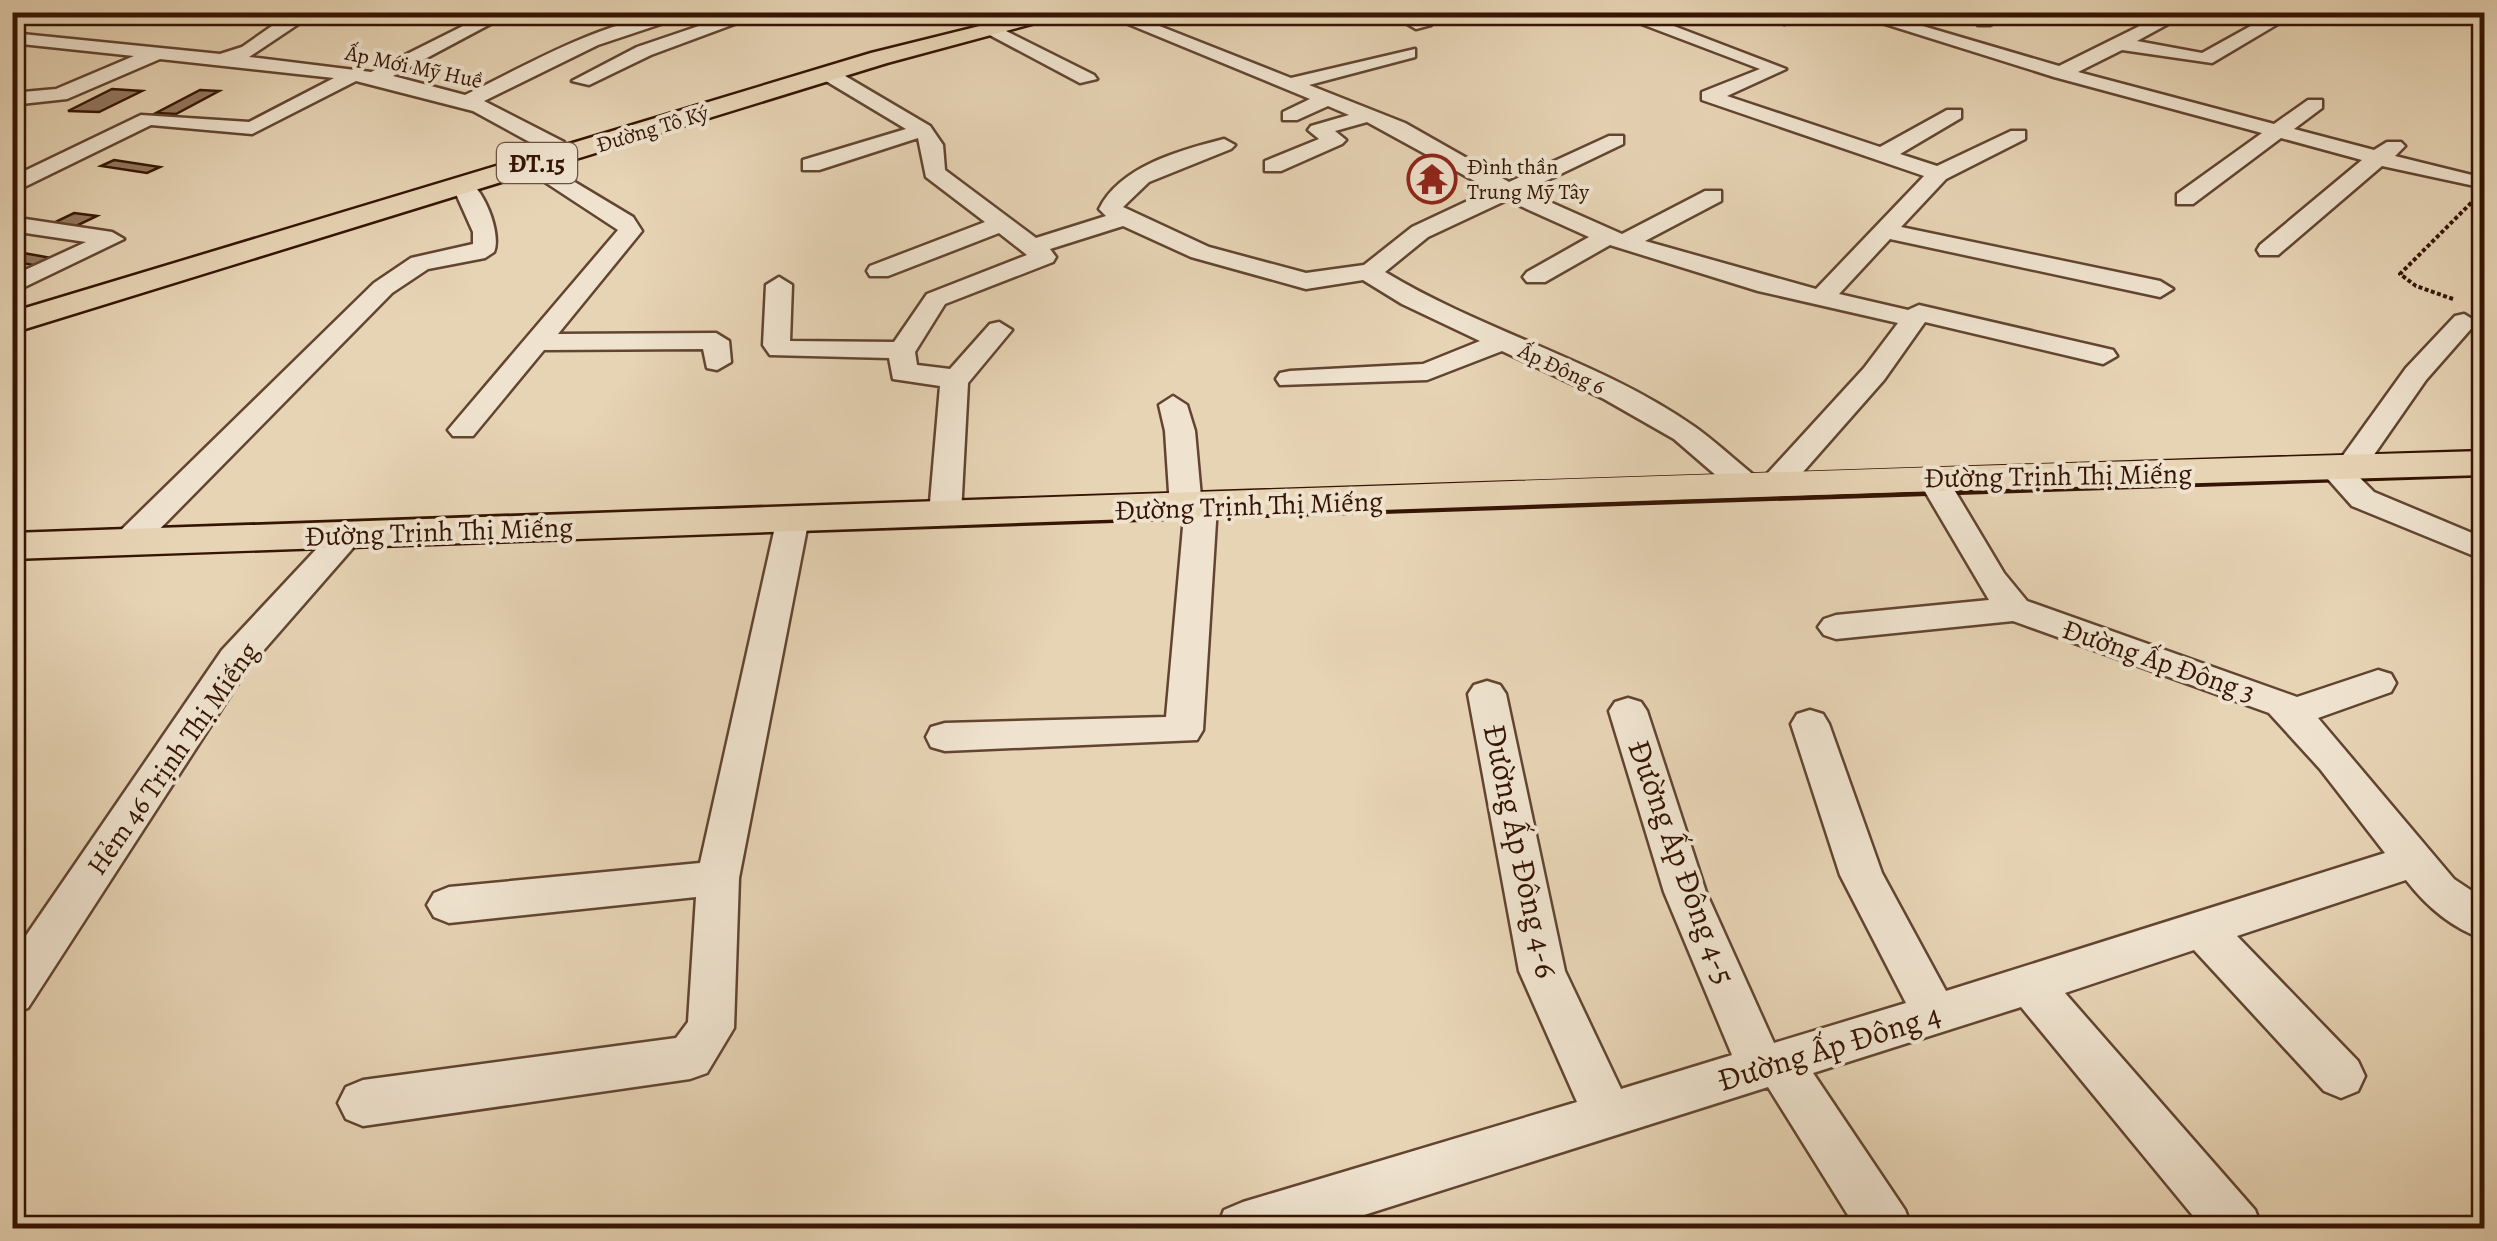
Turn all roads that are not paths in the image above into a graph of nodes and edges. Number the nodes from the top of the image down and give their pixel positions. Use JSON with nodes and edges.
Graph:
{"nodes":[{"id":1,"x":505,"y":12,"type":"edge"},
{"id":2,"x":689,"y":12,"type":"edge"},
{"id":3,"x":759,"y":12,"type":"edge"},
{"id":4,"x":1027,"y":12,"type":"edge"},
{"id":5,"x":1065,"y":12,"type":"edge"},
{"id":6,"x":1106,"y":12,"type":"edge"},
{"id":7,"x":1395,"y":12,"type":"edge"},
{"id":8,"x":1688,"y":12,"type":"edge"},
{"id":9,"x":1815,"y":12,"type":"edge"},
{"id":10,"x":1856,"y":12,"type":"edge"},
{"id":11,"x":2005,"y":12,"type":"edge"},
{"id":12,"x":2182,"y":12,"type":"edge"},
{"id":13,"x":2290,"y":12,"type":"edge"},
{"id":14,"x":304,"y":14,"type":"edge"},
{"id":15,"x":430,"y":15,"type":"edge"},
{"id":16,"x":991,"y":20,"type":"edge"},
{"id":17,"x":1790,"y":20,"type":"dead end"},
{"id":18,"x":1984,"y":21,"type":"dead end"},
{"id":19,"x":1422,"y":25,"type":"dead end"},
{"id":20,"x":390,"y":35,"type":"dead end"},
{"id":21,"x":12,"y":38,"type":"edge"},
{"id":22,"x":2116,"y":43,"type":"junction"},
{"id":23,"x":157,"y":53,"type":"junction"},
{"id":24,"x":1408,"y":54,"type":"dead end"},
{"id":25,"x":2091,"y":54,"type":"junction"},
{"id":26,"x":216,"y":59,"type":"junction"},
{"id":27,"x":2147,"y":70,"type":"dead end"},
{"id":28,"x":2060,"y":73,"type":"junction"},
{"id":29,"x":828,"y":74,"type":"junction"},
{"id":30,"x":360,"y":79,"type":"junction"},
{"id":31,"x":582,"y":80,"type":"dead end"},
{"id":32,"x":1087,"y":80,"type":"dead end"},
{"id":33,"x":1293,"y":84,"type":"junction"},
{"id":34,"x":1329,"y":98,"type":"junction"},
{"id":35,"x":12,"y":99,"type":"edge"},
{"id":36,"x":471,"y":100,"type":"junction"},
{"id":37,"x":2314,"y":104,"type":"dead end"},
{"id":38,"x":1369,"y":114,"type":"junction"},
{"id":39,"x":1954,"y":114,"type":"dead end"},
{"id":40,"x":1270,"y":128,"type":"dead end"},
{"id":41,"x":1302,"y":129,"type":"junction"},
{"id":42,"x":923,"y":130,"type":"junction"},
{"id":43,"x":2278,"y":131,"type":"junction"},
{"id":44,"x":2018,"y":135,"type":"dead end"},
{"id":45,"x":1616,"y":140,"type":"dead end"},
{"id":46,"x":97,"y":142,"type":"junction"},
{"id":47,"x":137,"y":145,"type":"dead end"},
{"id":48,"x":556,"y":146,"type":"junction"},
{"id":49,"x":1224,"y":146,"type":"dead end"},
{"id":50,"x":2386,"y":152,"type":"junction"},
{"id":51,"x":1882,"y":154,"type":"junction"},
{"id":52,"x":533,"y":164,"type":"junction"},
{"id":53,"x":811,"y":165,"type":"dead end"},
{"id":54,"x":1273,"y":166,"type":"dead end"},
{"id":55,"x":1938,"y":174,"type":"junction"},
{"id":56,"x":2478,"y":184,"type":"road end"},
{"id":57,"x":463,"y":185,"type":"junction"},
{"id":58,"x":12,"y":186,"type":"edge"},
{"id":59,"x":1504,"y":189,"type":"junction"},
{"id":60,"x":1713,"y":196,"type":"dead end"},
{"id":61,"x":2185,"y":199,"type":"dead end"},
{"id":62,"x":1124,"y":218,"type":"junction"},
{"id":63,"x":1003,"y":223,"type":"junction"},
{"id":64,"x":12,"y":224,"type":"edge"},
{"id":65,"x":1884,"y":231,"type":"junction"},
{"id":66,"x":1616,"y":239,"type":"junction"},
{"id":67,"x":2269,"y":250,"type":"dead end"},
{"id":68,"x":1038,"y":252,"type":"junction"},
{"id":69,"x":879,"y":271,"type":"dead end"},
{"id":70,"x":1369,"y":273,"type":"junction"},
{"id":71,"x":1536,"y":278,"type":"dead end"},
{"id":72,"x":779,"y":285,"type":"dead end"},
{"id":73,"x":12,"y":286,"type":"edge"},
{"id":74,"x":2160,"y":289,"type":"dead end"},
{"id":75,"x":1820,"y":300,"type":"junction"},
{"id":76,"x":12,"y":310,"type":"edge"},
{"id":77,"x":1914,"y":319,"type":"junction"},
{"id":78,"x":2464,"y":322,"type":"road end"},
{"id":79,"x":12,"y":323,"type":"edge"},
{"id":80,"x":999,"y":330,"type":"dead end"},
{"id":81,"x":1503,"y":340,"type":"junction"},
{"id":82,"x":537,"y":342,"type":"junction"},
{"id":83,"x":901,"y":352,"type":"junction"},
{"id":84,"x":2102,"y":356,"type":"dead end"},
{"id":85,"x":717,"y":362,"type":"dead end"},
{"id":86,"x":1290,"y":379,"type":"dead end"},
{"id":87,"x":954,"y":382,"type":"junction"},
{"id":88,"x":1173,"y":405,"type":"dead end"},
{"id":89,"x":463,"y":430,"type":"dead end"},
{"id":90,"x":2484,"y":463,"type":"edge"},
{"id":91,"x":2343,"y":467,"type":"junction"},
{"id":92,"x":1932,"y":478,"type":"junction"},
{"id":93,"x":1760,"y":482,"type":"junction"},
{"id":94,"x":1194,"y":506,"type":"junction"},
{"id":95,"x":945,"y":514,"type":"junction"},
{"id":96,"x":793,"y":518,"type":"junction"},
{"id":97,"x":348,"y":534,"type":"junction"},
{"id":98,"x":129,"y":541,"type":"junction"},
{"id":99,"x":12,"y":546,"type":"edge"},
{"id":100,"x":2484,"y":550,"type":"edge"},
{"id":101,"x":2015,"y":610,"type":"junction"},
{"id":102,"x":1836,"y":627,"type":"dead end"},
{"id":103,"x":2378,"y":683,"type":"dead end"},
{"id":104,"x":1486,"y":694,"type":"dead end"},
{"id":105,"x":1628,"y":711,"type":"dead end"},
{"id":106,"x":2291,"y":713,"type":"junction"},
{"id":107,"x":1810,"y":724,"type":"dead end"},
{"id":108,"x":945,"y":737,"type":"dead end"},
{"id":109,"x":2414,"y":860,"type":"junction"},
{"id":110,"x":718,"y":878,"type":"junction"},
{"id":111,"x":449,"y":905,"type":"dead end"},
{"id":112,"x":2484,"y":921,"type":"edge"},
{"id":113,"x":2202,"y":929,"type":"junction"},
{"id":114,"x":2030,"y":985,"type":"junction"},
{"id":115,"x":12,"y":994,"type":"edge"},
{"id":116,"x":1935,"y":1014,"type":"junction"},
{"id":117,"x":1770,"y":1065,"type":"junction"},
{"id":118,"x":2341,"y":1076,"type":"dead end"},
{"id":119,"x":362,"y":1102,"type":"dead end"},
{"id":120,"x":1608,"y":1116,"type":"junction"},
{"id":121,"x":1243,"y":1228,"type":"edge"},
{"id":122,"x":1886,"y":1228,"type":"edge"},
{"id":123,"x":2236,"y":1228,"type":"edge"}],
"edges":[{"from":1,"to":30,"type":"street"},
{"from":2,"to":36,"type":"street"},
{"from":3,"to":31,"type":"street"},
{"from":4,"to":16,"type":"main road","name":"Đường Tô Ký","number":"ĐT.15"},
{"from":5,"to":16,"type":"main road","name":"Đường Tô Ký","number":"ĐT.15"},
{"from":6,"to":33,"type":"street"},
{"from":7,"to":19,"type":"street"},
{"from":8,"to":51,"type":"street"},
{"from":9,"to":17,"type":"street"},
{"from":10,"to":28,"type":"street"},
{"from":11,"to":18,"type":"street"},
{"from":12,"to":22,"type":"street"},
{"from":13,"to":22,"type":"street"},
{"from":14,"to":15,"type":"street"},
{"from":14,"to":26,"type":"street"},
{"from":15,"to":20,"type":"street"},
{"from":16,"to":29,"type":"main road","name":"Đường Tô Ký","number":"ĐT.15"},
{"from":16,"to":32,"type":"street"},
{"from":16,"to":48,"type":"main road","name":"Đường Tô Ký","number":"ĐT.15"},
{"from":21,"to":23,"type":"street","name":"Ấp Mới Mỹ Huề"},
{"from":22,"to":25,"type":"street"},
{"from":23,"to":26,"type":"street","name":"Ấp Mới Mỹ Huề"},
{"from":23,"to":35,"type":"street"},
{"from":24,"to":33,"type":"street"},
{"from":25,"to":27,"type":"street"},
{"from":25,"to":28,"type":"street"},
{"from":26,"to":30,"type":"street","name":"Ấp Mới Mỹ Huề"},
{"from":28,"to":43,"type":"street"},
{"from":29,"to":42,"type":"street"},
{"from":29,"to":52,"type":"main road","name":"Đường Tô Ký","number":"ĐT.15"},
{"from":30,"to":36,"type":"street","name":"Ấp Mới Mỹ Huề"},
{"from":30,"to":46,"type":"street"},
{"from":33,"to":34,"type":"street"},
{"from":34,"to":38,"type":"street"},
{"from":34,"to":41,"type":"street"},
{"from":36,"to":48,"type":"street","name":"Ấp Mới Mỹ Huề"},
{"from":37,"to":43,"type":"street"},
{"from":38,"to":41,"type":"street"},
{"from":38,"to":59,"type":"street"},
{"from":39,"to":51,"type":"street"},
{"from":40,"to":41,"type":"street"},
{"from":41,"to":54,"type":"street"},
{"from":42,"to":53,"type":"street"},
{"from":42,"to":63,"type":"street"},
{"from":43,"to":50,"type":"street"},
{"from":43,"to":61,"type":"street"},
{"from":44,"to":55,"type":"street"},
{"from":45,"to":59,"type":"street"},
{"from":46,"to":47,"type":"street"},
{"from":46,"to":58,"type":"street"},
{"from":48,"to":76,"type":"main road","name":"Đường Tô Ký","number":"ĐT.15"},
{"from":49,"to":62,"type":"street"},
{"from":50,"to":56,"type":"street"},
{"from":50,"to":67,"type":"street"},
{"from":51,"to":55,"type":"street"},
{"from":52,"to":57,"type":"main road","name":"Đường Tô Ký","number":"ĐT.15"},
{"from":52,"to":82,"type":"street"},
{"from":55,"to":65,"type":"street"},
{"from":57,"to":79,"type":"main road","name":"Đường Tô Ký","number":"ĐT.15"},
{"from":57,"to":98,"type":"street"},
{"from":59,"to":66,"type":"street"},
{"from":59,"to":70,"type":"street"},
{"from":60,"to":66,"type":"street"},
{"from":62,"to":68,"type":"street"},
{"from":62,"to":70,"type":"street"},
{"from":63,"to":68,"type":"street"},
{"from":63,"to":69,"type":"street"},
{"from":64,"to":73,"type":"street"},
{"from":65,"to":74,"type":"street"},
{"from":65,"to":75,"type":"street"},
{"from":66,"to":71,"type":"street"},
{"from":66,"to":75,"type":"street"},
{"from":68,"to":83,"type":"street"},
{"from":70,"to":81,"type":"street","name":"Ấp Đông 6"},
{"from":72,"to":83,"type":"street"},
{"from":75,"to":77,"type":"street"},
{"from":77,"to":84,"type":"street"},
{"from":77,"to":93,"type":"street"},
{"from":78,"to":91,"type":"street"},
{"from":80,"to":87,"type":"street"},
{"from":81,"to":86,"type":"street"},
{"from":81,"to":93,"type":"street","name":"Ấp Đông 6"},
{"from":82,"to":85,"type":"street"},
{"from":82,"to":89,"type":"street"},
{"from":83,"to":87,"type":"street"},
{"from":87,"to":95,"type":"street"},
{"from":88,"to":94,"type":"street"},
{"from":90,"to":91,"type":"main road","name":"Đường Trịnh Thị Miếng"},
{"from":91,"to":92,"type":"main road","name":"Đường Trịnh Thị Miếng"},
{"from":91,"to":100,"type":"street"},
{"from":92,"to":93,"type":"main road","name":"Đường Trịnh Thị Miếng"},
{"from":92,"to":101,"type":"street"},
{"from":93,"to":94,"type":"main road","name":"Đường Trịnh Thị Miếng"},
{"from":94,"to":95,"type":"main road","name":"Đường Trịnh Thị Miếng"},
{"from":94,"to":108,"type":"street"},
{"from":95,"to":96,"type":"main road","name":"Đường Trịnh Thị Miếng"},
{"from":96,"to":97,"type":"main road","name":"Đường Trịnh Thị Miếng"},
{"from":96,"to":110,"type":"street"},
{"from":97,"to":98,"type":"main road","name":"Đường Trịnh Thị Miếng"},
{"from":97,"to":115,"type":"street","name":"Hẻm 46 Trịnh Thị Miếng"},
{"from":98,"to":99,"type":"main road","name":"Đường Trịnh Thị Miếng"},
{"from":101,"to":102,"type":"street"},
{"from":101,"to":106,"type":"street","name":"Đường Ấp Đông 3"},
{"from":103,"to":106,"type":"street"},
{"from":104,"to":120,"type":"street","name":"Đường Ấp Đông 4-6"},
{"from":105,"to":117,"type":"street","name":"Đường Ấp Đông 4-5"},
{"from":106,"to":109,"type":"street","name":"Đường Ấp Đông 3"},
{"from":107,"to":116,"type":"street"},
{"from":109,"to":112,"type":"street","name":"Đường Ấp Đông 3"},
{"from":109,"to":113,"type":"street","name":"Đường Ấp Đông 4"},
{"from":110,"to":111,"type":"street"},
{"from":110,"to":119,"type":"street"},
{"from":113,"to":114,"type":"street","name":"Đường Ấp Đông 4"},
{"from":113,"to":118,"type":"street"},
{"from":114,"to":116,"type":"street","name":"Đường Ấp Đông 4"},
{"from":114,"to":123,"type":"street"},
{"from":116,"to":117,"type":"street","name":"Đường Ấp Đông 4"},
{"from":117,"to":120,"type":"street","name":"Đường Ấp Đông 4"},
{"from":117,"to":122,"type":"street","name":"Đường Ấp Đông 4-5"},
{"from":120,"to":121,"type":"street","name":"Đường Ấp Đông 4"}]}
